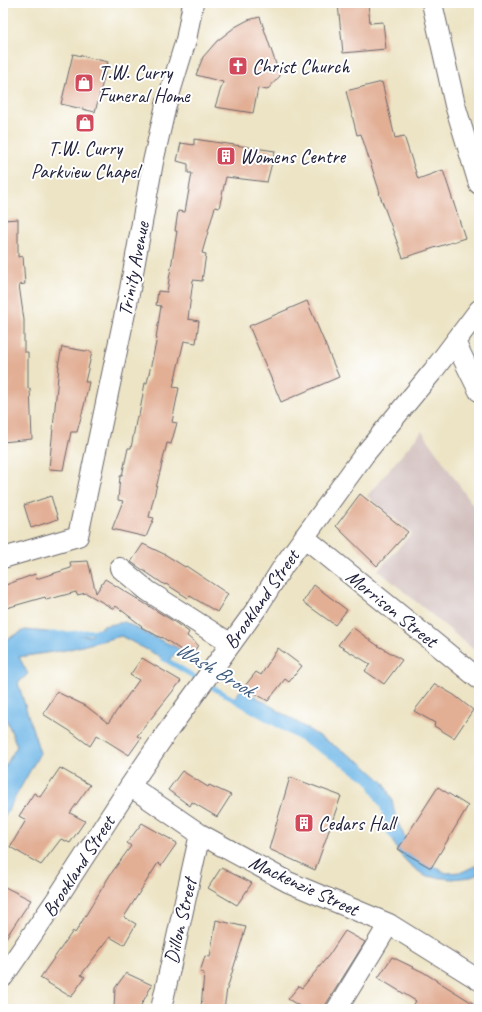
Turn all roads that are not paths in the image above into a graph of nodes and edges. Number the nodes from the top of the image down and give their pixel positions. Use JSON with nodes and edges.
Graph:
{"nodes":[{"id":1,"x":193,"y":3,"type":"edge"},
{"id":2,"x":432,"y":3,"type":"edge"},
{"id":3,"x":479,"y":184,"type":"edge"},
{"id":4,"x":479,"y":310,"type":"edge"},
{"id":5,"x":455,"y":342,"type":"junction"},
{"id":6,"x":479,"y":391,"type":"edge"},
{"id":7,"x":304,"y":537,"type":"junction"},
{"id":8,"x":5,"y":552,"type":"edge"},
{"id":9,"x":120,"y":568,"type":"dead end"},
{"id":10,"x":231,"y":644,"type":"junction"},
{"id":11,"x":479,"y":679,"type":"edge"},
{"id":12,"x":130,"y":786,"type":"junction"},
{"id":13,"x":200,"y":834,"type":"junction"},
{"id":14,"x":389,"y":924,"type":"junction"},
{"id":15,"x":3,"y":977,"type":"edge"},
{"id":16,"x":479,"y":980,"type":"edge"},
{"id":17,"x":161,"y":1009,"type":"edge"},
{"id":18,"x":337,"y":1009,"type":"edge"}],
"edges":[{"from":1,"to":8,"type":"street","name":"Trinity Avenue"},
{"from":2,"to":3,"type":"street"},
{"from":4,"to":5,"type":"street","name":"Brookland Street"},
{"from":5,"to":6,"type":"street"},
{"from":5,"to":7,"type":"street","name":"Brookland Street"},
{"from":7,"to":10,"type":"street","name":"Brookland Street"},
{"from":7,"to":11,"type":"street","name":"Morrison Street"},
{"from":9,"to":10,"type":"street"},
{"from":10,"to":12,"type":"street","name":"Brookland Street"},
{"from":12,"to":13,"type":"street","name":"Mackenzie Street"},
{"from":12,"to":15,"type":"street","name":"Brookland Street"},
{"from":13,"to":14,"type":"street","name":"Mackenzie Street"},
{"from":13,"to":17,"type":"street","name":"Dillon Street"},
{"from":14,"to":16,"type":"street","name":"Mackenzie Street"},
{"from":14,"to":18,"type":"street"}]}
